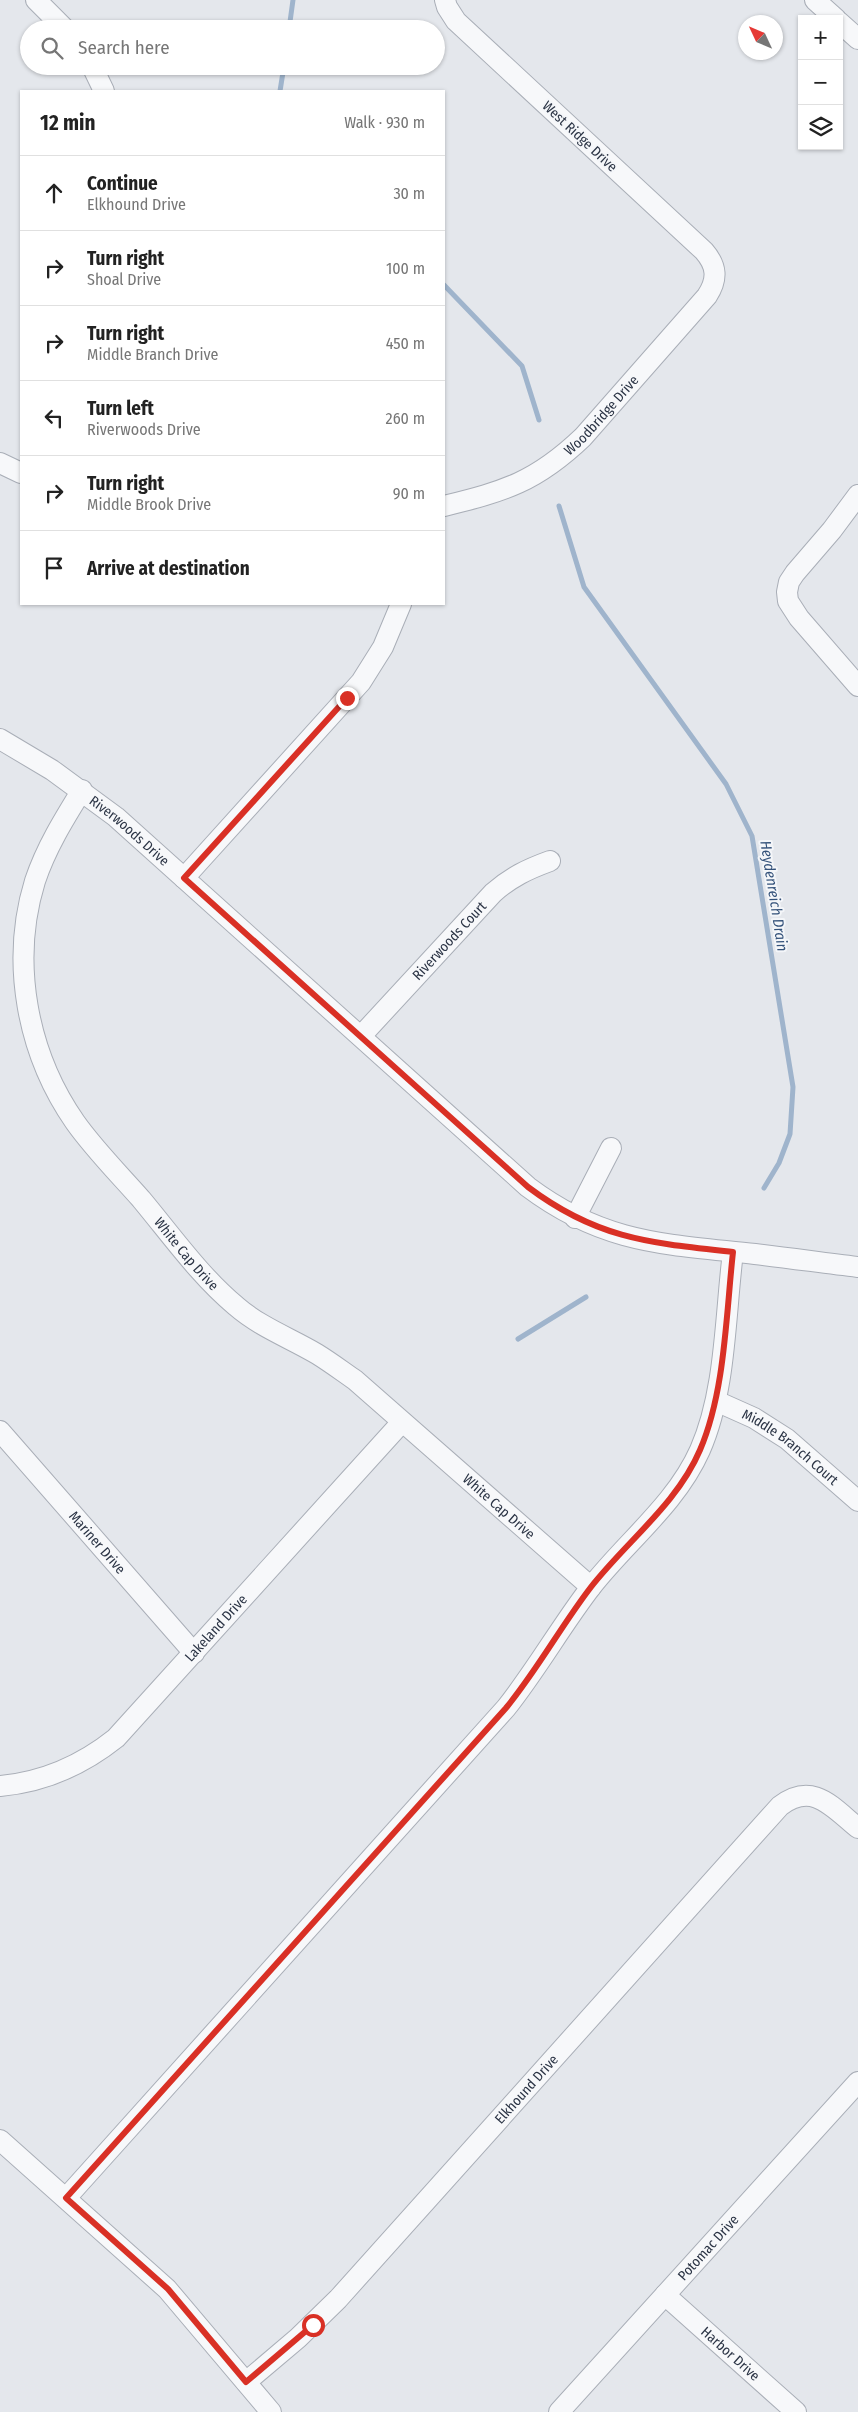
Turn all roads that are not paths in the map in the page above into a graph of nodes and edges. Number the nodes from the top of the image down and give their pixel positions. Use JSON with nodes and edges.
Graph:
{"nodes":[{"id":1,"x":36,"y":0,"type":"edge"},
{"id":2,"x":445,"y":0,"type":"edge"},
{"id":3,"x":815,"y":0,"type":"edge"},
{"id":4,"x":832,"y":15,"type":"edge"},
{"id":5,"x":56,"y":20,"type":"edge"},
{"id":6,"x":843,"y":26,"type":"edge"},
{"id":7,"x":858,"y":39,"type":"edge"},
{"id":8,"x":96,"y":75,"type":"edge"},
{"id":9,"x":104,"y":90,"type":"edge"},
{"id":10,"x":716,"y":271,"type":"joint"},
{"id":11,"x":0,"y":463,"type":"edge"},
{"id":12,"x":20,"y":473,"type":"edge"},
{"id":13,"x":858,"y":495,"type":"edge"},
{"id":14,"x":445,"y":506,"type":"edge"},
{"id":15,"x":401,"y":605,"type":"edge"},
{"id":16,"x":858,"y":686,"type":"edge"},
{"id":17,"x":0,"y":739,"type":"edge"},
{"id":18,"x":82,"y":790,"type":"junction"},
{"id":19,"x":550,"y":861,"type":"dead end"},
{"id":20,"x":184,"y":878,"type":"junction"},
{"id":21,"x":360,"y":1036,"type":"junction"},
{"id":22,"x":611,"y":1148,"type":"dead end"},
{"id":23,"x":576,"y":1218,"type":"junction"},
{"id":24,"x":733,"y":1252,"type":"junction"},
{"id":25,"x":858,"y":1267,"type":"edge"},
{"id":26,"x":716,"y":1401,"type":"junction"},
{"id":27,"x":402,"y":1422,"type":"junction"},
{"id":28,"x":0,"y":1431,"type":"edge"},
{"id":29,"x":858,"y":1501,"type":"edge"},
{"id":30,"x":591,"y":1587,"type":"junction"},
{"id":31,"x":194,"y":1654,"type":"junction"},
{"id":32,"x":0,"y":1786,"type":"edge"},
{"id":33,"x":858,"y":1828,"type":"edge"},
{"id":34,"x":858,"y":2082,"type":"edge"},
{"id":35,"x":0,"y":2140,"type":"edge"},
{"id":36,"x":66,"y":2198,"type":"junction"},
{"id":37,"x":665,"y":2295,"type":"junction"},
{"id":38,"x":246,"y":2382,"type":"junction"},
{"id":39,"x":271,"y":2412,"type":"edge"},
{"id":40,"x":559,"y":2412,"type":"edge"},
{"id":41,"x":796,"y":2412,"type":"edge"}],
"edges":[{"from":1,"to":5,"type":"street"},
{"from":2,"to":10,"type":"street","name":"West Ridge Drive"},
{"from":3,"to":4,"type":"street"},
{"from":6,"to":7,"type":"street"},
{"from":8,"to":9,"type":"street"},
{"from":10,"to":14,"type":"street","name":"Woodbridge Drive"},
{"from":11,"to":12,"type":"street"},
{"from":13,"to":16,"type":"street"},
{"from":15,"to":20,"type":"street"},
{"from":17,"to":18,"type":"street","name":"Riverwoods Drive"},
{"from":18,"to":20,"type":"street","name":"Riverwoods Drive"},
{"from":18,"to":27,"type":"street","name":"White Cap Drive"},
{"from":19,"to":21,"type":"street","name":"Riverwoods Court"},
{"from":20,"to":21,"type":"street","name":"Riverwoods Drive"},
{"from":21,"to":23,"type":"street","name":"Riverwoods Drive"},
{"from":22,"to":23,"type":"street"},
{"from":23,"to":24,"type":"street","name":"Riverwoods Drive"},
{"from":24,"to":25,"type":"street","name":"Riverwoods Drive"},
{"from":24,"to":26,"type":"street"},
{"from":26,"to":29,"type":"street","name":"Middle Branch Court"},
{"from":26,"to":30,"type":"street"},
{"from":27,"to":30,"type":"street","name":"White Cap Drive"},
{"from":27,"to":31,"type":"street","name":"Lakeland Drive"},
{"from":28,"to":31,"type":"street","name":"Mariner Drive"},
{"from":30,"to":36,"type":"street"},
{"from":31,"to":32,"type":"street","name":"Lakeland Drive"},
{"from":33,"to":38,"type":"street","name":"Elkhound Drive"},
{"from":34,"to":37,"type":"street","name":"Potomac Drive"},
{"from":35,"to":36,"type":"street"},
{"from":36,"to":38,"type":"street"},
{"from":37,"to":40,"type":"street","name":"Potomac Drive"},
{"from":37,"to":41,"type":"street","name":"Harbor Drive"},
{"from":38,"to":39,"type":"street"}]}
